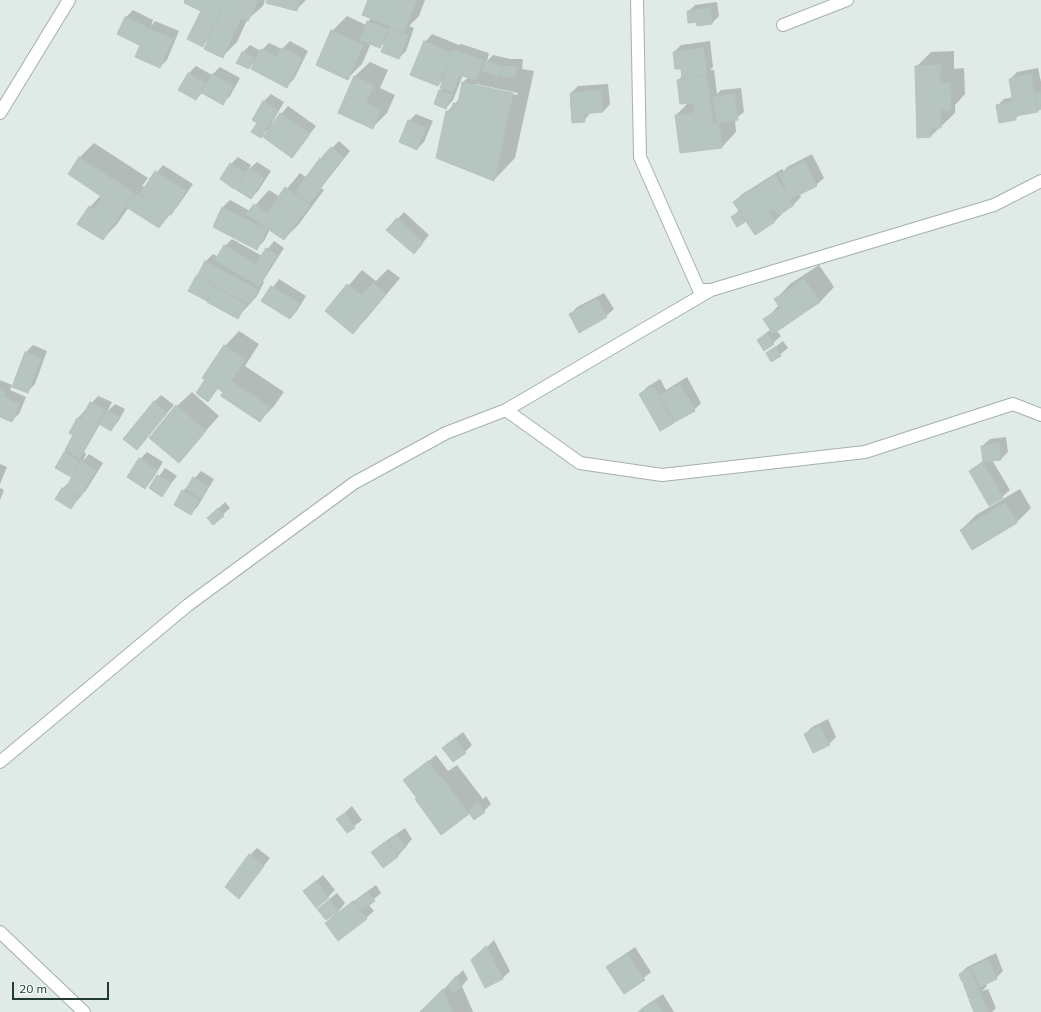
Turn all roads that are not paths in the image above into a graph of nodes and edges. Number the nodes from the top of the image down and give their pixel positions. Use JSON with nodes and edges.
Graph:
{"nodes":[{"id":1,"x":69,"y":0,"type":"edge"},
{"id":2,"x":637,"y":0,"type":"edge"},
{"id":3,"x":848,"y":0,"type":"edge"},
{"id":4,"x":783,"y":25,"type":"dead end"},
{"id":5,"x":0,"y":113,"type":"edge"},
{"id":6,"x":1041,"y":181,"type":"edge"},
{"id":7,"x":711,"y":290,"type":"junction"},
{"id":8,"x":506,"y":410,"type":"junction"},
{"id":9,"x":1041,"y":415,"type":"edge"},
{"id":10,"x":0,"y":762,"type":"edge"},
{"id":11,"x":0,"y":932,"type":"edge"},
{"id":12,"x":84,"y":1012,"type":"edge"}],
"edges":[{"from":1,"to":5,"type":"street"},
{"from":2,"to":7,"type":"street"},
{"from":3,"to":4,"type":"street"},
{"from":6,"to":7,"type":"street"},
{"from":7,"to":8,"type":"street"},
{"from":8,"to":9,"type":"street"},
{"from":8,"to":10,"type":"street"},
{"from":11,"to":12,"type":"street"}]}
